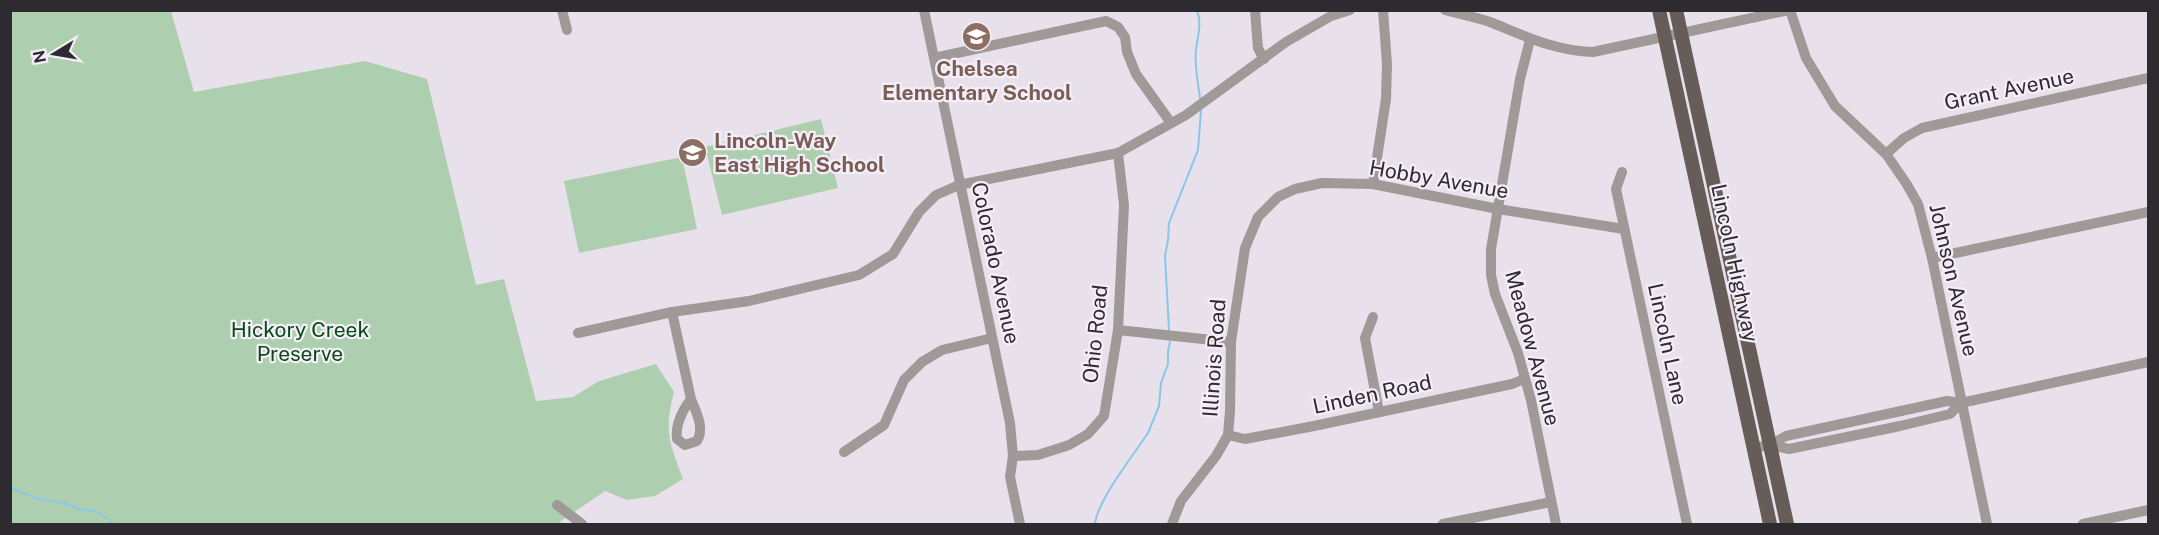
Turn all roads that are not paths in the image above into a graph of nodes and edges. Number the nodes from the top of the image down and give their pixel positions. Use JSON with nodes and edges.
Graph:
{"nodes":[{"id":1,"x":562,"y":10,"type":"edge"},
{"id":2,"x":924,"y":10,"type":"edge"},
{"id":3,"x":1255,"y":10,"type":"edge"},
{"id":4,"x":1350,"y":10,"type":"edge"},
{"id":5,"x":1383,"y":10,"type":"edge"},
{"id":6,"x":1445,"y":10,"type":"edge"},
{"id":7,"x":1659,"y":10,"type":"edge"},
{"id":8,"x":1676,"y":10,"type":"edge"},
{"id":9,"x":1789,"y":10,"type":"edge"},
{"id":10,"x":567,"y":30,"type":"dead end"},
{"id":11,"x":1681,"y":34,"type":"junction"},
{"id":12,"x":1664,"y":38,"type":"junction"},
{"id":13,"x":1530,"y":40,"type":"junction"},
{"id":14,"x":934,"y":58,"type":"junction"},
{"id":15,"x":1264,"y":59,"type":"junction"},
{"id":16,"x":2148,"y":78,"type":"edge"},
{"id":17,"x":1171,"y":123,"type":"junction"},
{"id":18,"x":1118,"y":153,"type":"junction"},
{"id":19,"x":1886,"y":154,"type":"junction"},
{"id":20,"x":1623,"y":172,"type":"dead end"},
{"id":21,"x":1373,"y":184,"type":"junction"},
{"id":22,"x":959,"y":185,"type":"junction"},
{"id":23,"x":1498,"y":209,"type":"junction"},
{"id":24,"x":2148,"y":212,"type":"edge"},
{"id":25,"x":1258,"y":217,"type":"joint"},
{"id":26,"x":1624,"y":229,"type":"junction"},
{"id":27,"x":1932,"y":258,"type":"junction"},
{"id":28,"x":672,"y":312,"type":"junction"},
{"id":29,"x":1373,"y":317,"type":"dead end"},
{"id":30,"x":1118,"y":330,"type":"junction"},
{"id":31,"x":578,"y":333,"type":"dead end"},
{"id":32,"x":992,"y":338,"type":"junction"},
{"id":33,"x":1231,"y":342,"type":"junction"},
{"id":34,"x":2148,"y":362,"type":"edge"},
{"id":35,"x":1524,"y":379,"type":"junction"},
{"id":36,"x":691,"y":399,"type":"dead end"},
{"id":37,"x":1961,"y":403,"type":"junction"},
{"id":38,"x":1379,"y":412,"type":"junction"},
{"id":39,"x":1228,"y":435,"type":"junction"},
{"id":40,"x":1770,"y":445,"type":"junction"},
{"id":41,"x":1753,"y":448,"type":"junction"},
{"id":42,"x":844,"y":452,"type":"dead end"},
{"id":43,"x":1013,"y":456,"type":"junction"},
{"id":44,"x":1551,"y":502,"type":"junction"},
{"id":45,"x":557,"y":505,"type":"dead end"},
{"id":46,"x":2148,"y":510,"type":"edge"},
{"id":47,"x":582,"y":525,"type":"edge"},
{"id":48,"x":1020,"y":525,"type":"edge"},
{"id":49,"x":1172,"y":525,"type":"edge"},
{"id":50,"x":1443,"y":525,"type":"edge"},
{"id":51,"x":1556,"y":525,"type":"edge"},
{"id":52,"x":1687,"y":525,"type":"edge"},
{"id":53,"x":1770,"y":525,"type":"edge"},
{"id":54,"x":1787,"y":525,"type":"edge"},
{"id":55,"x":1987,"y":525,"type":"edge"},
{"id":56,"x":2083,"y":525,"type":"edge"}],
"edges":[{"from":1,"to":10,"type":"street"},
{"from":2,"to":14,"type":"street","name":"Colorado Avenue"},
{"from":3,"to":15,"type":"street"},
{"from":4,"to":15,"type":"street"},
{"from":5,"to":21,"type":"street"},
{"from":6,"to":13,"type":"street"},
{"from":7,"to":12,"type":"main road","name":"Lincoln Highway"},
{"from":8,"to":11,"type":"main road","name":"Lincoln Highway"},
{"from":9,"to":11,"type":"street"},
{"from":9,"to":19,"type":"street","name":"Johnson Avenue"},
{"from":11,"to":12,"type":"street"},
{"from":11,"to":40,"type":"main road","name":"Lincoln Highway"},
{"from":12,"to":13,"type":"street"},
{"from":12,"to":41,"type":"main road","name":"Lincoln Highway"},
{"from":13,"to":23,"type":"street","name":"Meadow Avenue"},
{"from":14,"to":17,"type":"street"},
{"from":14,"to":22,"type":"street","name":"Colorado Avenue"},
{"from":15,"to":17,"type":"street"},
{"from":16,"to":19,"type":"street","name":"Grant Avenue"},
{"from":17,"to":18,"type":"street"},
{"from":18,"to":22,"type":"street"},
{"from":18,"to":30,"type":"street","name":"Ohio Road"},
{"from":19,"to":27,"type":"street","name":"Johnson Avenue"},
{"from":20,"to":26,"type":"street","name":"Lincoln Lane"},
{"from":21,"to":23,"type":"street","name":"Hobby Avenue"},
{"from":21,"to":25,"type":"street","name":"Hobby Avenue"},
{"from":22,"to":28,"type":"street"},
{"from":22,"to":32,"type":"street","name":"Colorado Avenue"},
{"from":23,"to":26,"type":"street","name":"Hobby Avenue"},
{"from":23,"to":35,"type":"street","name":"Meadow Avenue"},
{"from":24,"to":27,"type":"street"},
{"from":25,"to":33,"type":"street","name":"Illinois Road"},
{"from":26,"to":52,"type":"street","name":"Lincoln Lane"},
{"from":27,"to":37,"type":"street","name":"Johnson Avenue"},
{"from":28,"to":31,"type":"street"},
{"from":28,"to":36,"type":"street"},
{"from":29,"to":38,"type":"street"},
{"from":30,"to":33,"type":"street"},
{"from":30,"to":43,"type":"street","name":"Ohio Road"},
{"from":32,"to":42,"type":"street"},
{"from":32,"to":43,"type":"street","name":"Colorado Avenue"},
{"from":33,"to":39,"type":"street","name":"Illinois Road"},
{"from":34,"to":37,"type":"street"},
{"from":35,"to":38,"type":"street","name":"Linden Road"},
{"from":35,"to":44,"type":"street","name":"Meadow Avenue"},
{"from":37,"to":40,"type":"street"},
{"from":37,"to":55,"type":"street","name":"Johnson Avenue"},
{"from":38,"to":39,"type":"street","name":"Linden Road"},
{"from":39,"to":49,"type":"street","name":"Illinois Road"},
{"from":40,"to":41,"type":"street"},
{"from":40,"to":54,"type":"main road","name":"Lincoln Highway"},
{"from":41,"to":53,"type":"main road","name":"Lincoln Highway"},
{"from":43,"to":48,"type":"street","name":"Colorado Avenue"},
{"from":44,"to":50,"type":"street"},
{"from":44,"to":51,"type":"street","name":"Meadow Avenue"},
{"from":45,"to":47,"type":"street"},
{"from":46,"to":56,"type":"street"}]}
